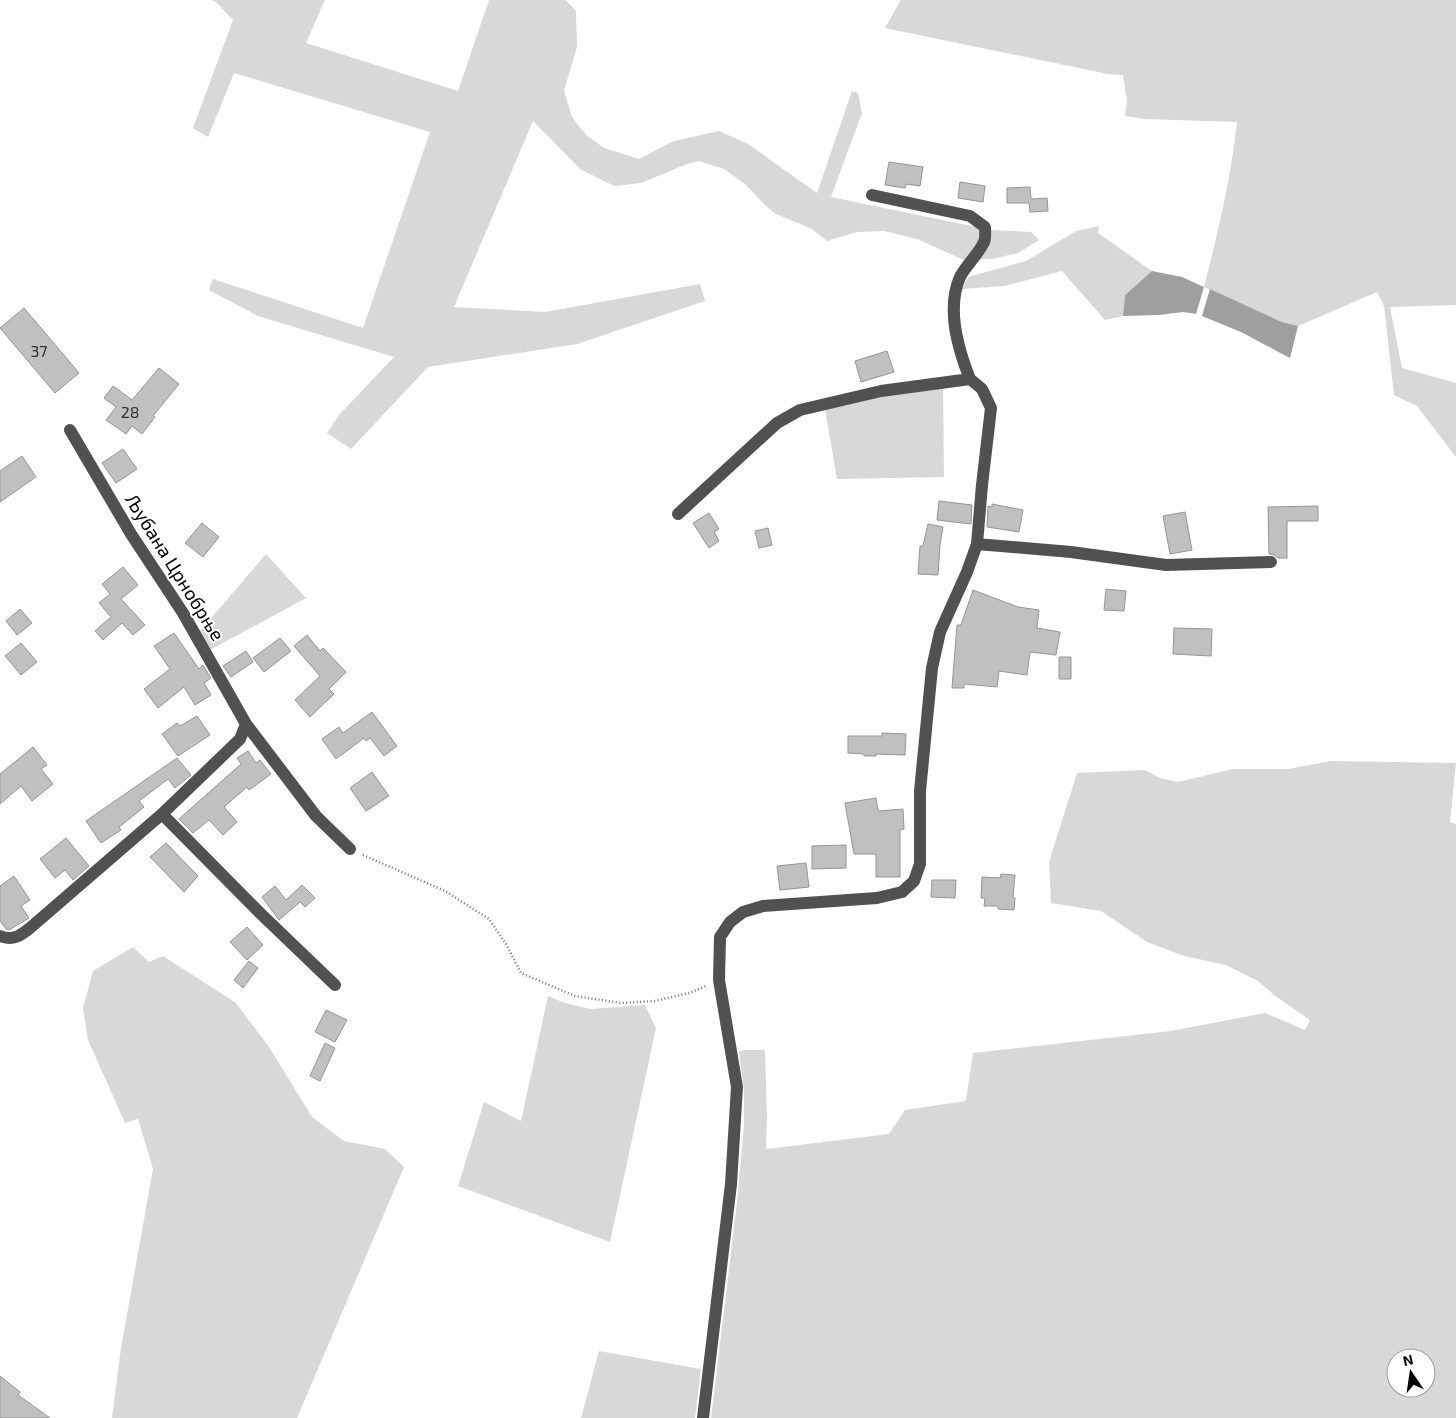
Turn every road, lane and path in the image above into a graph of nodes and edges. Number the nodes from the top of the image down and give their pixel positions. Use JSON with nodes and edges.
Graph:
{"nodes":[{"id":1,"x":872,"y":194,"type":"dead end"},
{"id":2,"x":970,"y":379,"type":"junction"},
{"id":3,"x":70,"y":430,"type":"dead end"},
{"id":4,"x":678,"y":514,"type":"dead end"},
{"id":5,"x":977,"y":544,"type":"junction"},
{"id":6,"x":1271,"y":562,"type":"dead end"},
{"id":7,"x":246,"y":724,"type":"junction"},
{"id":8,"x":162,"y":814,"type":"junction"},
{"id":9,"x":350,"y":849,"type":"joint"},
{"id":10,"x":0,"y":936,"type":"edge"},
{"id":11,"x":719,"y":980,"type":"junction"},
{"id":12,"x":335,"y":985,"type":"dead end"},
{"id":13,"x":703,"y":1418,"type":"edge"}],
"edges":[{"from":1,"to":2,"type":"street"},
{"from":2,"to":4,"type":"street"},
{"from":2,"to":5,"type":"street"},
{"from":3,"to":7,"type":"street","name":"Љубана Црнобрње"},
{"from":5,"to":6,"type":"street"},
{"from":5,"to":11,"type":"street"},
{"from":7,"to":8,"type":"street"},
{"from":7,"to":9,"type":"street","name":"Љубана Црнобрње"},
{"from":8,"to":10,"type":"street"},
{"from":8,"to":12,"type":"street"},
{"from":9,"to":11,"type":"path"},
{"from":11,"to":13,"type":"street"}]}
